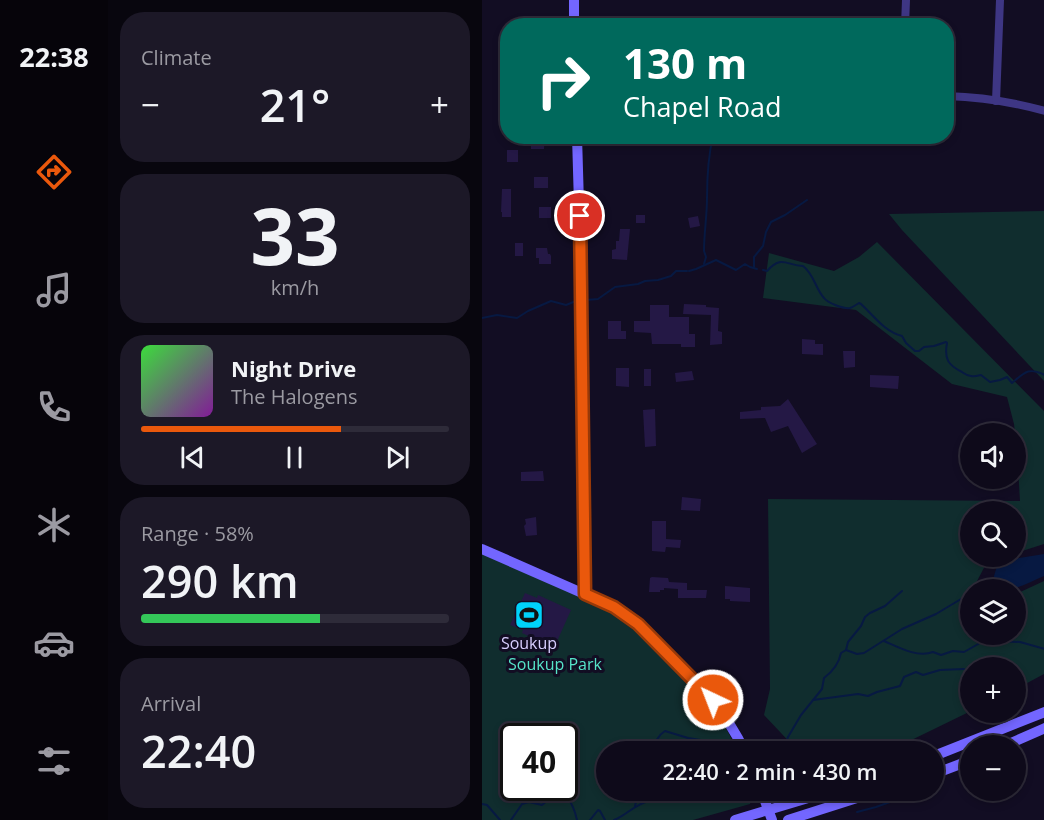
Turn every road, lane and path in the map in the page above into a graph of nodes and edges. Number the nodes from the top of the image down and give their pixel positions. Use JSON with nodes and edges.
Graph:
{"nodes":[{"id":1,"x":574,"y":0,"type":"edge"},
{"id":2,"x":906,"y":0,"type":"edge"},
{"id":3,"x":1000,"y":0,"type":"edge"},
{"id":4,"x":574,"y":18,"type":"edge"},
{"id":5,"x":905,"y":18,"type":"edge"},
{"id":6,"x":954,"y":96,"type":"edge"},
{"id":7,"x":996,"y":101,"type":"junction"},
{"id":8,"x":1044,"y":111,"type":"edge"},
{"id":9,"x":577,"y":144,"type":"edge"},
{"id":10,"x":482,"y":549,"type":"edge"},
{"id":11,"x":585,"y":594,"type":"junction"},
{"id":12,"x":1044,"y":712,"type":"edge"},
{"id":13,"x":1044,"y":728,"type":"edge"},
{"id":14,"x":1026,"y":736,"type":"edge"},
{"id":15,"x":740,"y":741,"type":"edge"},
{"id":16,"x":944,"y":752,"type":"edge"},
{"id":17,"x":960,"y":764,"type":"edge"},
{"id":18,"x":944,"y":770,"type":"edge"},
{"id":19,"x":806,"y":801,"type":"edge"},
{"id":20,"x":848,"y":801,"type":"edge"},
{"id":21,"x":770,"y":815,"type":"edge"},
{"id":22,"x":735,"y":820,"type":"edge"},
{"id":23,"x":788,"y":820,"type":"edge"}],
"edges":[{"from":1,"to":4,"type":"street"},
{"from":2,"to":5,"type":"street"},
{"from":3,"to":7,"type":"street"},
{"from":6,"to":7,"type":"street"},
{"from":7,"to":8,"type":"street"},
{"from":9,"to":11,"type":"street"},
{"from":10,"to":11,"type":"street"},
{"from":11,"to":15,"type":"street"},
{"from":12,"to":16,"type":"street"},
{"from":13,"to":14,"type":"street"},
{"from":17,"to":18,"type":"street"},
{"from":19,"to":21,"type":"street"},
{"from":20,"to":23,"type":"street"},
{"from":21,"to":22,"type":"street"}]}
